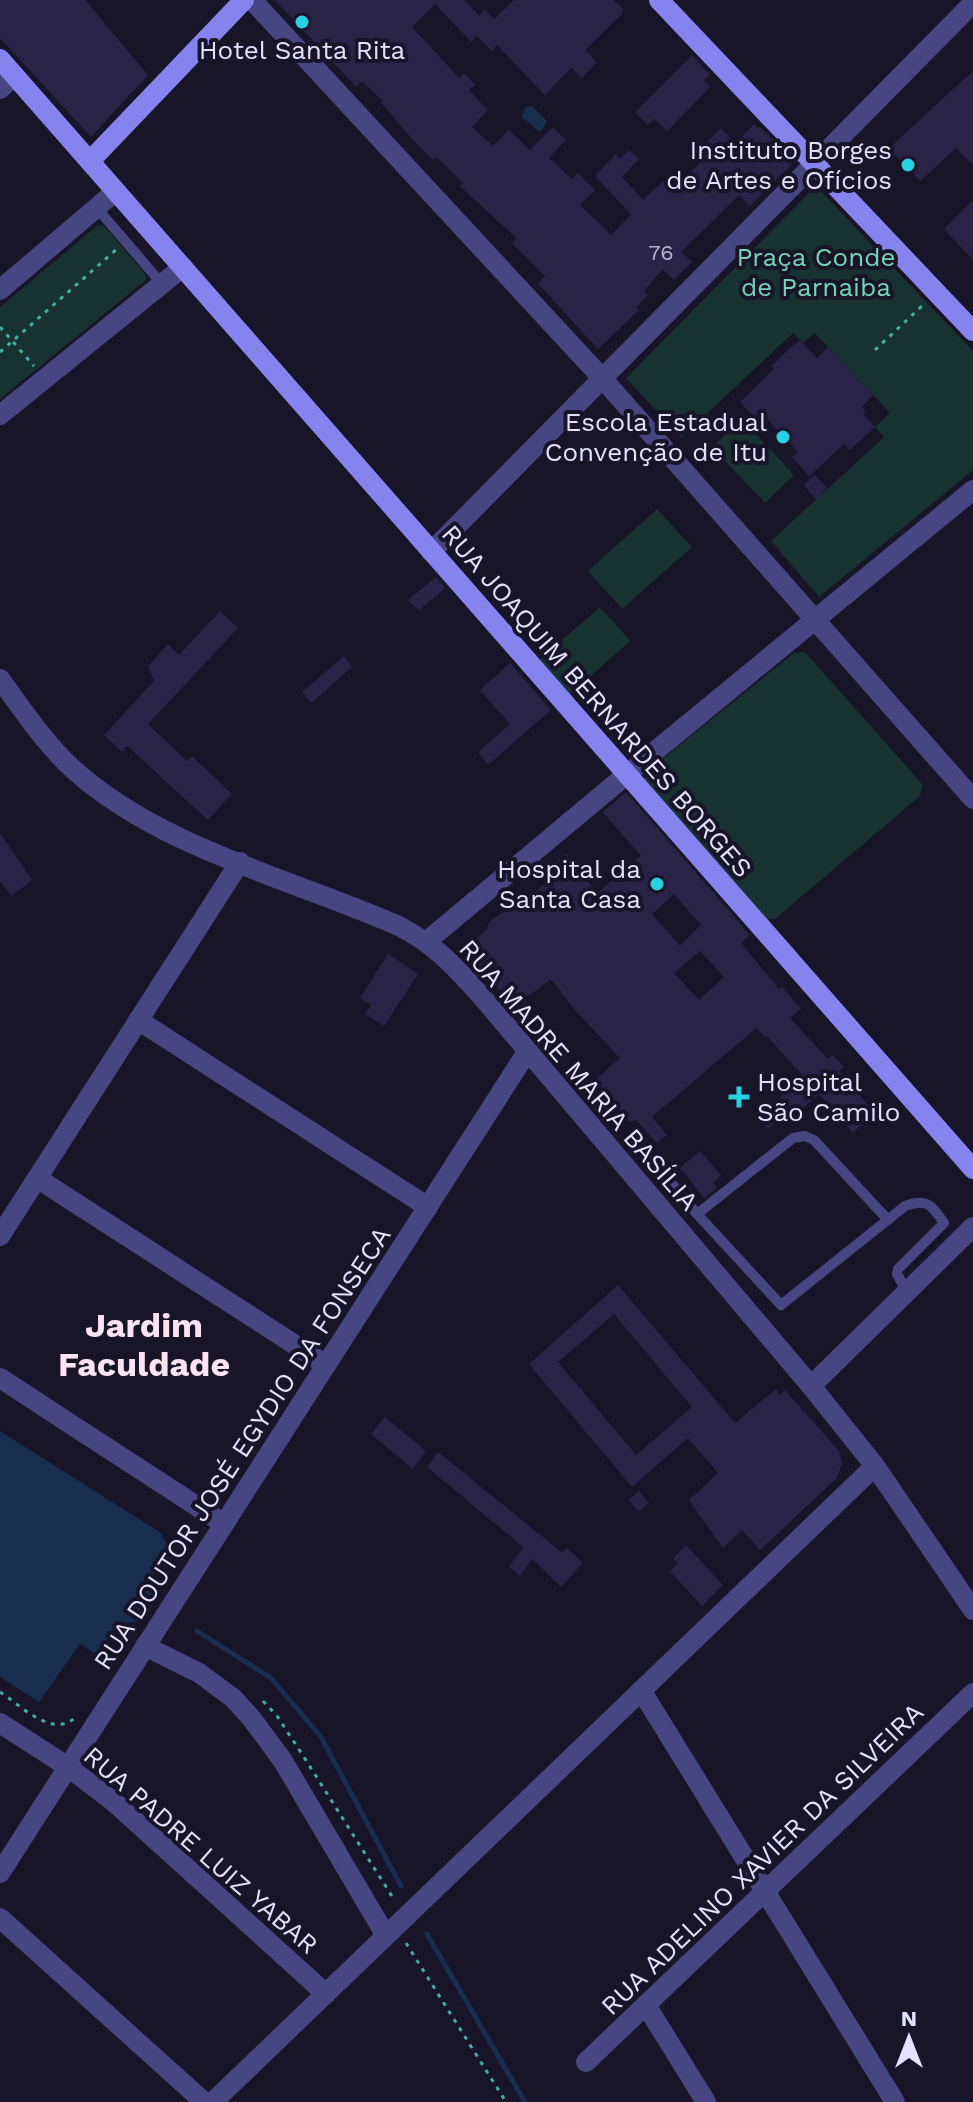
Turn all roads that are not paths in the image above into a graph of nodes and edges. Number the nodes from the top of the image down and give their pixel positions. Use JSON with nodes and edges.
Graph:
{"nodes":[{"id":1,"x":244,"y":0,"type":"edge"},
{"id":2,"x":252,"y":0,"type":"edge"},
{"id":3,"x":659,"y":0,"type":"edge"},
{"id":4,"x":973,"y":3,"type":"edge"},
{"id":5,"x":0,"y":59,"type":"edge"},
{"id":6,"x":8,"y":83,"type":"edge"},
{"id":7,"x":90,"y":161,"type":"junction"},
{"id":8,"x":814,"y":164,"type":"junction"},
{"id":9,"x":116,"y":191,"type":"junction"},
{"id":10,"x":96,"y":207,"type":"junction"},
{"id":11,"x":183,"y":267,"type":"junction"},
{"id":12,"x":162,"y":284,"type":"junction"},
{"id":13,"x":0,"y":290,"type":"edge"},
{"id":14,"x":973,"y":331,"type":"edge"},
{"id":15,"x":602,"y":378,"type":"junction"},
{"id":16,"x":0,"y":415,"type":"edge"},
{"id":17,"x":973,"y":490,"type":"edge"},
{"id":18,"x":431,"y":552,"type":"junction"},
{"id":19,"x":815,"y":620,"type":"junction"},
{"id":20,"x":0,"y":679,"type":"edge"},
{"id":21,"x":626,"y":775,"type":"junction"},
{"id":22,"x":973,"y":799,"type":"edge"},
{"id":23,"x":240,"y":862,"type":"junction"},
{"id":24,"x":427,"y":941,"type":"junction"},
{"id":25,"x":138,"y":1020,"type":"junction"},
{"id":26,"x":527,"y":1052,"type":"junction"},
{"id":27,"x":654,"y":1162,"type":"dead end"},
{"id":28,"x":973,"y":1169,"type":"edge"},
{"id":29,"x":37,"y":1178,"type":"junction"},
{"id":30,"x":428,"y":1207,"type":"junction"},
{"id":31,"x":697,"y":1214,"type":"junction"},
{"id":32,"x":888,"y":1220,"type":"junction"},
{"id":33,"x":944,"y":1223,"type":"junction"},
{"id":34,"x":967,"y":1234,"type":"edge"},
{"id":35,"x":0,"y":1236,"type":"edge"},
{"id":36,"x":907,"y":1292,"type":"junction"},
{"id":37,"x":326,"y":1365,"type":"junction"},
{"id":38,"x":0,"y":1378,"type":"edge"},
{"id":39,"x":811,"y":1386,"type":"junction"},
{"id":40,"x":875,"y":1466,"type":"junction"},
{"id":41,"x":224,"y":1524,"type":"junction"},
{"id":42,"x":973,"y":1610,"type":"edge"},
{"id":43,"x":145,"y":1646,"type":"junction"},
{"id":44,"x":641,"y":1690,"type":"junction"},
{"id":45,"x":973,"y":1693,"type":"edge"},
{"id":46,"x":0,"y":1723,"type":"edge"},
{"id":47,"x":68,"y":1767,"type":"junction"},
{"id":48,"x":0,"y":1873,"type":"edge"},
{"id":49,"x":764,"y":1892,"type":"junction"},
{"id":50,"x":0,"y":1918,"type":"edge"},
{"id":51,"x":393,"y":1930,"type":"junction"},
{"id":52,"x":326,"y":1994,"type":"junction"},
{"id":53,"x":646,"y":2005,"type":"junction"},
{"id":54,"x":586,"y":2062,"type":"dead end"},
{"id":55,"x":204,"y":2102,"type":"edge"},
{"id":56,"x":213,"y":2102,"type":"edge"},
{"id":57,"x":706,"y":2102,"type":"edge"},
{"id":58,"x":895,"y":2102,"type":"edge"}],
"edges":[{"from":1,"to":7,"type":"main road"},
{"from":2,"to":15,"type":"street"},
{"from":3,"to":8,"type":"main road"},
{"from":4,"to":8,"type":"street"},
{"from":5,"to":6,"type":"main road","name":"RUA JOAQUIM BERNARDES BORGES"},
{"from":6,"to":7,"type":"main road","name":"RUA JOAQUIM BERNARDES BORGES"},
{"from":7,"to":9,"type":"main road","name":"RUA JOAQUIM BERNARDES BORGES"},
{"from":8,"to":14,"type":"main road"},
{"from":8,"to":15,"type":"street"},
{"from":9,"to":10,"type":"street"},
{"from":9,"to":11,"type":"main road","name":"RUA JOAQUIM BERNARDES BORGES"},
{"from":10,"to":12,"type":"lane"},
{"from":10,"to":13,"type":"street"},
{"from":11,"to":12,"type":"street"},
{"from":11,"to":18,"type":"main road","name":"RUA JOAQUIM BERNARDES BORGES"},
{"from":12,"to":16,"type":"street"},
{"from":15,"to":18,"type":"street"},
{"from":15,"to":19,"type":"street"},
{"from":17,"to":19,"type":"street"},
{"from":18,"to":21,"type":"main road","name":"RUA JOAQUIM BERNARDES BORGES"},
{"from":19,"to":21,"type":"street"},
{"from":19,"to":22,"type":"street"},
{"from":20,"to":23,"type":"street","name":"RUA MADRE MARIA BASÍLIA"},
{"from":21,"to":24,"type":"street"},
{"from":21,"to":28,"type":"main road","name":"RUA JOAQUIM BERNARDES BORGES"},
{"from":23,"to":24,"type":"street","name":"RUA MADRE MARIA BASÍLIA"},
{"from":23,"to":25,"type":"street"},
{"from":24,"to":26,"type":"street","name":"RUA MADRE MARIA BASÍLIA"},
{"from":25,"to":29,"type":"street"},
{"from":25,"to":30,"type":"street"},
{"from":26,"to":30,"type":"street","name":"RUA DOUTOR JOSÉ EGYDIO DA FONSECA"},
{"from":26,"to":39,"type":"street","name":"RUA MADRE MARIA BASÍLIA"},
{"from":27,"to":31,"type":"lane"},
{"from":29,"to":35,"type":"street"},
{"from":29,"to":37,"type":"street"},
{"from":30,"to":37,"type":"street","name":"RUA DOUTOR JOSÉ EGYDIO DA FONSECA"},
{"from":31,"to":32,"type":"lane"},
{"from":31,"to":32,"type":"lane"},
{"from":32,"to":33,"type":"lane"},
{"from":33,"to":34,"type":"lane"},
{"from":33,"to":36,"type":"lane"},
{"from":34,"to":36,"type":"street"},
{"from":36,"to":39,"type":"street"},
{"from":37,"to":41,"type":"street","name":"RUA DOUTOR JOSÉ EGYDIO DA FONSECA"},
{"from":38,"to":41,"type":"street"},
{"from":39,"to":40,"type":"street","name":"RUA MADRE MARIA BASÍLIA"},
{"from":40,"to":42,"type":"street","name":"RUA MADRE MARIA BASÍLIA"},
{"from":40,"to":44,"type":"street"},
{"from":41,"to":43,"type":"street","name":"RUA DOUTOR JOSÉ EGYDIO DA FONSECA"},
{"from":43,"to":47,"type":"street","name":"RUA DOUTOR JOSÉ EGYDIO DA FONSECA"},
{"from":43,"to":51,"type":"street"},
{"from":44,"to":49,"type":"street"},
{"from":44,"to":51,"type":"street"},
{"from":45,"to":49,"type":"street","name":"RUA ADELINO XAVIER DA SILVEIRA"},
{"from":46,"to":47,"type":"street","name":"RUA PADRE LUIZ YABAR"},
{"from":47,"to":48,"type":"street","name":"RUA DOUTOR JOSÉ EGYDIO DA FONSECA"},
{"from":47,"to":52,"type":"street","name":"RUA PADRE LUIZ YABAR"},
{"from":49,"to":53,"type":"street","name":"RUA ADELINO XAVIER DA SILVEIRA"},
{"from":49,"to":58,"type":"street"},
{"from":50,"to":55,"type":"street"},
{"from":51,"to":52,"type":"street"},
{"from":52,"to":56,"type":"street"},
{"from":53,"to":54,"type":"street","name":"RUA ADELINO XAVIER DA SILVEIRA"},
{"from":53,"to":57,"type":"street"}]}
